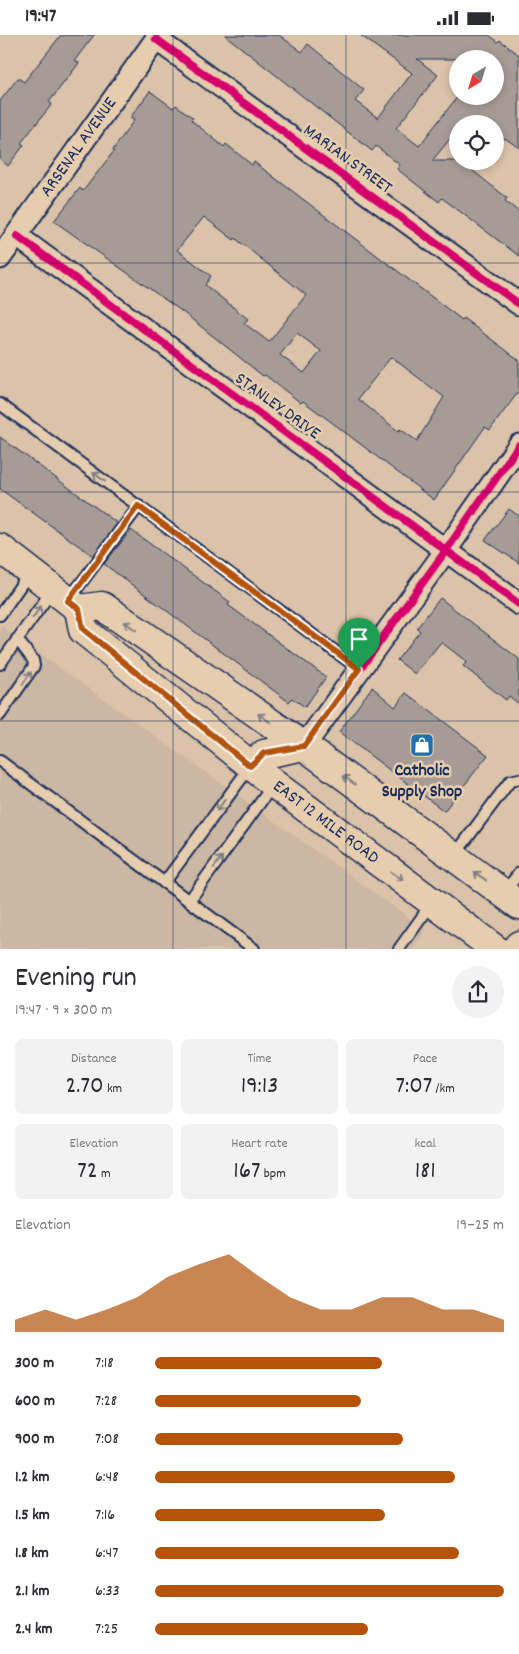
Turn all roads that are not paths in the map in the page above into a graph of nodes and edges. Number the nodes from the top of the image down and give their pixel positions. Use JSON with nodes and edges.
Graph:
{"nodes":[{"id":1,"x":158,"y":37,"type":"edge"},
{"id":2,"x":17,"y":235,"type":"junction"},
{"id":3,"x":0,"y":258,"type":"edge"},
{"id":4,"x":519,"y":304,"type":"edge"},
{"id":5,"x":1,"y":406,"type":"edge"},
{"id":6,"x":519,"y":445,"type":"edge"},
{"id":7,"x":138,"y":506,"type":"junction"},
{"id":8,"x":0,"y":548,"type":"edge"},
{"id":9,"x":447,"y":549,"type":"junction"},
{"id":10,"x":30,"y":571,"type":"junction"},
{"id":11,"x":67,"y":599,"type":"junction"},
{"id":12,"x":519,"y":604,"type":"edge"},
{"id":13,"x":0,"y":615,"type":"edge"},
{"id":14,"x":17,"y":639,"type":"junction"},
{"id":15,"x":0,"y":664,"type":"edge"},
{"id":16,"x":359,"y":669,"type":"junction"},
{"id":17,"x":3,"y":702,"type":"edge"},
{"id":18,"x":0,"y":715,"type":"edge"},
{"id":19,"x":304,"y":746,"type":"junction"},
{"id":20,"x":0,"y":761,"type":"edge"},
{"id":21,"x":250,"y":766,"type":"junction"},
{"id":22,"x":519,"y":779,"type":"edge"},
{"id":23,"x":274,"y":784,"type":"junction"},
{"id":24,"x":453,"y":857,"type":"junction"},
{"id":25,"x":164,"y":883,"type":"junction"},
{"id":26,"x":514,"y":891,"type":"edge"},
{"id":27,"x":189,"y":901,"type":"junction"},
{"id":28,"x":433,"y":902,"type":"junction"},
{"id":29,"x":519,"y":945,"type":"edge"},
{"id":30,"x":254,"y":949,"type":"edge"},
{"id":31,"x":400,"y":949,"type":"edge"},
{"id":32,"x":494,"y":949,"type":"edge"},
{"id":33,"x":516,"y":949,"type":"edge"}],
"edges":[{"from":1,"to":2,"type":"street","name":"ARSENAL AVENUE"},
{"from":1,"to":4,"type":"street","name":"MARIAN STREET"},
{"from":2,"to":3,"type":"street","name":"ARSENAL AVENUE"},
{"from":2,"to":9,"type":"street","name":"STANLEY DRIVE"},
{"from":7,"to":5,"type":"lane","one_way":true},
{"from":6,"to":9,"type":"street"},
{"from":7,"to":11,"type":"lane"},
{"from":7,"to":16,"type":"lane"},
{"from":8,"to":10,"type":"main road"},
{"from":9,"to":12,"type":"street","name":"STANLEY DRIVE"},
{"from":9,"to":16,"type":"street"},
{"from":10,"to":11,"type":"main road"},
{"from":10,"to":13,"type":"lane"},
{"from":14,"to":11,"type":"lane","one_way":true},
{"from":19,"to":11,"type":"main road","one_way":true},
{"from":11,"to":21,"type":"main road","name":"EAST 12 MILE ROAD"},
{"from":14,"to":15,"type":"lane"},
{"from":17,"to":14,"type":"lane","one_way":true},
{"from":16,"to":19,"type":"street"},
{"from":17,"to":18,"type":"lane"},
{"from":19,"to":21,"type":"main road"},
{"from":24,"to":19,"type":"main road","one_way":true},
{"from":20,"to":25,"type":"lane"},
{"from":21,"to":23,"type":"main road","name":"EAST 12 MILE ROAD"},
{"from":21,"to":25,"type":"lane","one_way":true},
{"from":22,"to":24,"type":"lane"},
{"from":27,"to":23,"type":"lane","one_way":true},
{"from":23,"to":28,"type":"main road","name":"EAST 12 MILE ROAD","one_way":true},
{"from":26,"to":24,"type":"main road","one_way":true},
{"from":25,"to":27,"type":"lane"},
{"from":27,"to":30,"type":"lane"},
{"from":28,"to":31,"type":"lane"},
{"from":28,"to":32,"type":"main road","name":"EAST 12 MILE ROAD"},
{"from":29,"to":33,"type":"main road"}]}
